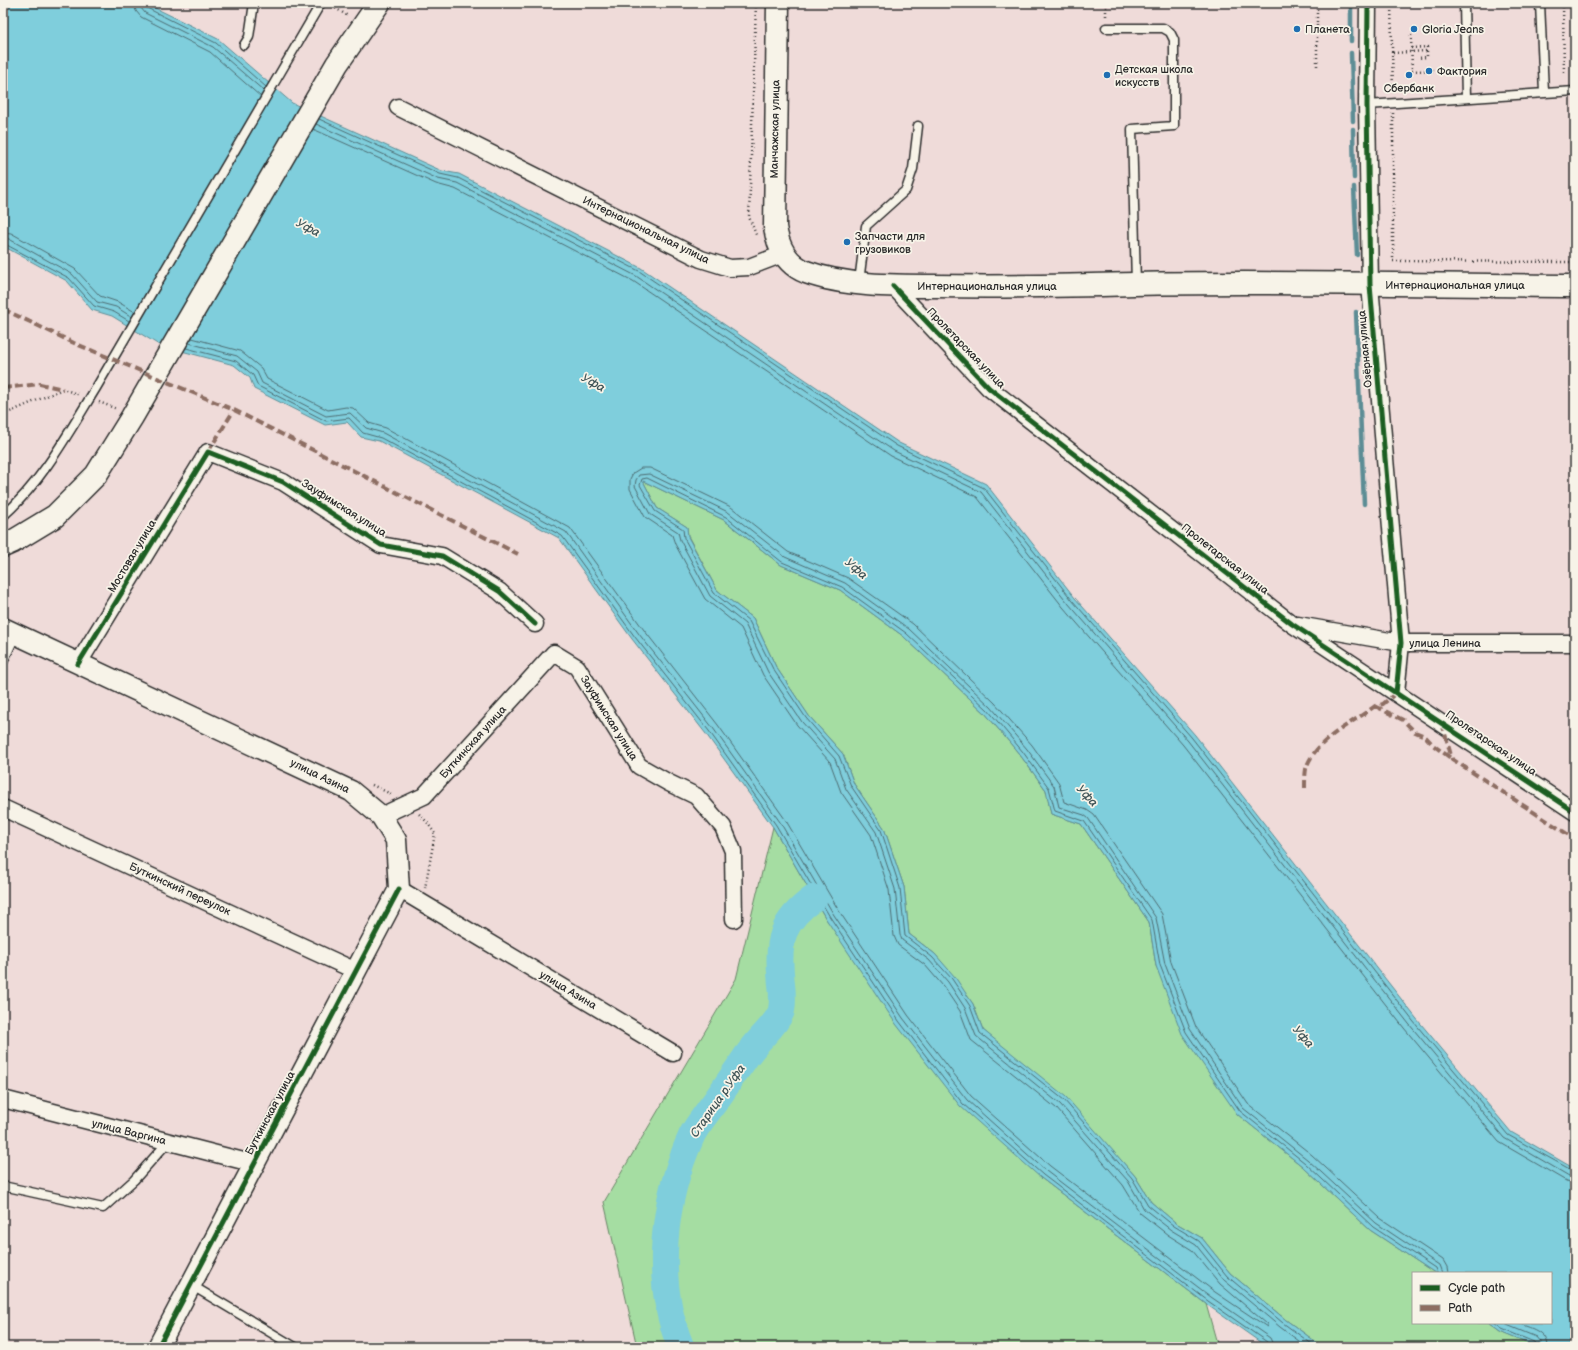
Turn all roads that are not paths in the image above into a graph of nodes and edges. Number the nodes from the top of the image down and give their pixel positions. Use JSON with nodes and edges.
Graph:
{"nodes":[{"id":1,"x":254,"y":3,"type":"edge"},
{"id":2,"x":321,"y":3,"type":"edge"},
{"id":3,"x":379,"y":3,"type":"edge"},
{"id":4,"x":778,"y":3,"type":"edge"},
{"id":5,"x":1368,"y":3,"type":"edge"},
{"id":6,"x":1464,"y":3,"type":"edge"},
{"id":7,"x":1540,"y":3,"type":"edge"},
{"id":8,"x":1106,"y":28,"type":"dead end"},
{"id":9,"x":244,"y":45,"type":"dead end"},
{"id":10,"x":1575,"y":91,"type":"edge"},
{"id":11,"x":1544,"y":92,"type":"junction"},
{"id":12,"x":1466,"y":98,"type":"junction"},
{"id":13,"x":1367,"y":105,"type":"junction"},
{"id":14,"x":398,"y":107,"type":"dead end"},
{"id":15,"x":918,"y":126,"type":"dead end"},
{"id":16,"x":774,"y":257,"type":"junction"},
{"id":17,"x":859,"y":282,"type":"junction"},
{"id":18,"x":1136,"y":284,"type":"junction"},
{"id":19,"x":1370,"y":285,"type":"junction"},
{"id":20,"x":893,"y":286,"type":"junction"},
{"id":21,"x":1575,"y":286,"type":"edge"},
{"id":22,"x":202,"y":459,"type":"joint"},
{"id":23,"x":3,"y":516,"type":"edge"},
{"id":24,"x":3,"y":546,"type":"edge"},
{"id":25,"x":535,"y":624,"type":"dead end"},
{"id":26,"x":1292,"y":624,"type":"junction"},
{"id":27,"x":10,"y":631,"type":"edge"},
{"id":28,"x":1401,"y":643,"type":"junction"},
{"id":29,"x":1575,"y":643,"type":"edge"},
{"id":30,"x":554,"y":653,"type":"joint"},
{"id":31,"x":3,"y":662,"type":"edge"},
{"id":32,"x":78,"y":664,"type":"junction"},
{"id":33,"x":1396,"y":693,"type":"junction"},
{"id":34,"x":3,"y":808,"type":"edge"},
{"id":35,"x":1575,"y":812,"type":"edge"},
{"id":36,"x":381,"y":816,"type":"junction"},
{"id":37,"x":399,"y":888,"type":"junction"},
{"id":38,"x":734,"y":919,"type":"dead end"},
{"id":39,"x":356,"y":971,"type":"junction"},
{"id":40,"x":673,"y":1053,"type":"dead end"},
{"id":41,"x":3,"y":1099,"type":"edge"},
{"id":42,"x":168,"y":1142,"type":"junction"},
{"id":43,"x":255,"y":1164,"type":"junction"},
{"id":44,"x":3,"y":1186,"type":"edge"},
{"id":45,"x":191,"y":1285,"type":"junction"},
{"id":46,"x":158,"y":1347,"type":"edge"},
{"id":47,"x":295,"y":1347,"type":"edge"}],
"edges":[{"from":1,"to":9,"type":"lane"},
{"from":2,"to":23,"type":"lane"},
{"from":3,"to":24,"type":"main road"},
{"from":4,"to":16,"type":"main road","name":"Манчажская улица"},
{"from":5,"to":13,"type":"street","name":"Озёрная улица"},
{"from":6,"to":12,"type":"lane"},
{"from":7,"to":11,"type":"lane"},
{"from":8,"to":18,"type":"lane"},
{"from":10,"to":11,"type":"lane"},
{"from":11,"to":12,"type":"lane"},
{"from":12,"to":13,"type":"lane"},
{"from":13,"to":19,"type":"street","name":"Озёрная улица"},
{"from":14,"to":16,"type":"street","name":"Интернациональная улица"},
{"from":15,"to":17,"type":"lane"},
{"from":16,"to":17,"type":"main road","name":"Интернациональная улица"},
{"from":17,"to":20,"type":"main road","name":"Интернациональная улица"},
{"from":18,"to":19,"type":"main road","name":"Интернациональная улица"},
{"from":18,"to":20,"type":"main road","name":"Интернациональная улица"},
{"from":19,"to":21,"type":"main road","name":"Интернациональная улица"},
{"from":19,"to":28,"type":"street","name":"Озёрная улица"},
{"from":20,"to":26,"type":"street","name":"Пролетарская улица"},
{"from":22,"to":25,"type":"street","name":"Зауфимская улица"},
{"from":22,"to":32,"type":"street","name":"Мостовая улица"},
{"from":26,"to":28,"type":"street","name":"улица Ленина"},
{"from":26,"to":33,"type":"street","name":"Пролетарская улица"},
{"from":27,"to":31,"type":"lane"},
{"from":27,"to":32,"type":"street","name":"улица Азина"},
{"from":28,"to":29,"type":"street","name":"улица Ленина"},
{"from":28,"to":33,"type":"street","name":"Озёрная улица"},
{"from":30,"to":36,"type":"street","name":"Буткинская улица"},
{"from":30,"to":38,"type":"street","name":"Зауфимская улица"},
{"from":32,"to":36,"type":"street","name":"улица Азина"},
{"from":33,"to":35,"type":"street","name":"Пролетарская улица"},
{"from":34,"to":39,"type":"street","name":"Буткинский переулок"},
{"from":36,"to":37,"type":"street","name":"улица Азина"},
{"from":37,"to":39,"type":"street","name":"Буткинская улица"},
{"from":37,"to":40,"type":"street","name":"улица Азина"},
{"from":39,"to":43,"type":"street","name":"Буткинская улица"},
{"from":41,"to":42,"type":"street","name":"улица Варгина"},
{"from":42,"to":43,"type":"street","name":"улица Варгина"},
{"from":42,"to":44,"type":"lane"},
{"from":43,"to":45,"type":"street","name":"Буткинская улица"},
{"from":45,"to":46,"type":"street","name":"Буткинская улица"},
{"from":45,"to":47,"type":"lane"}]}
